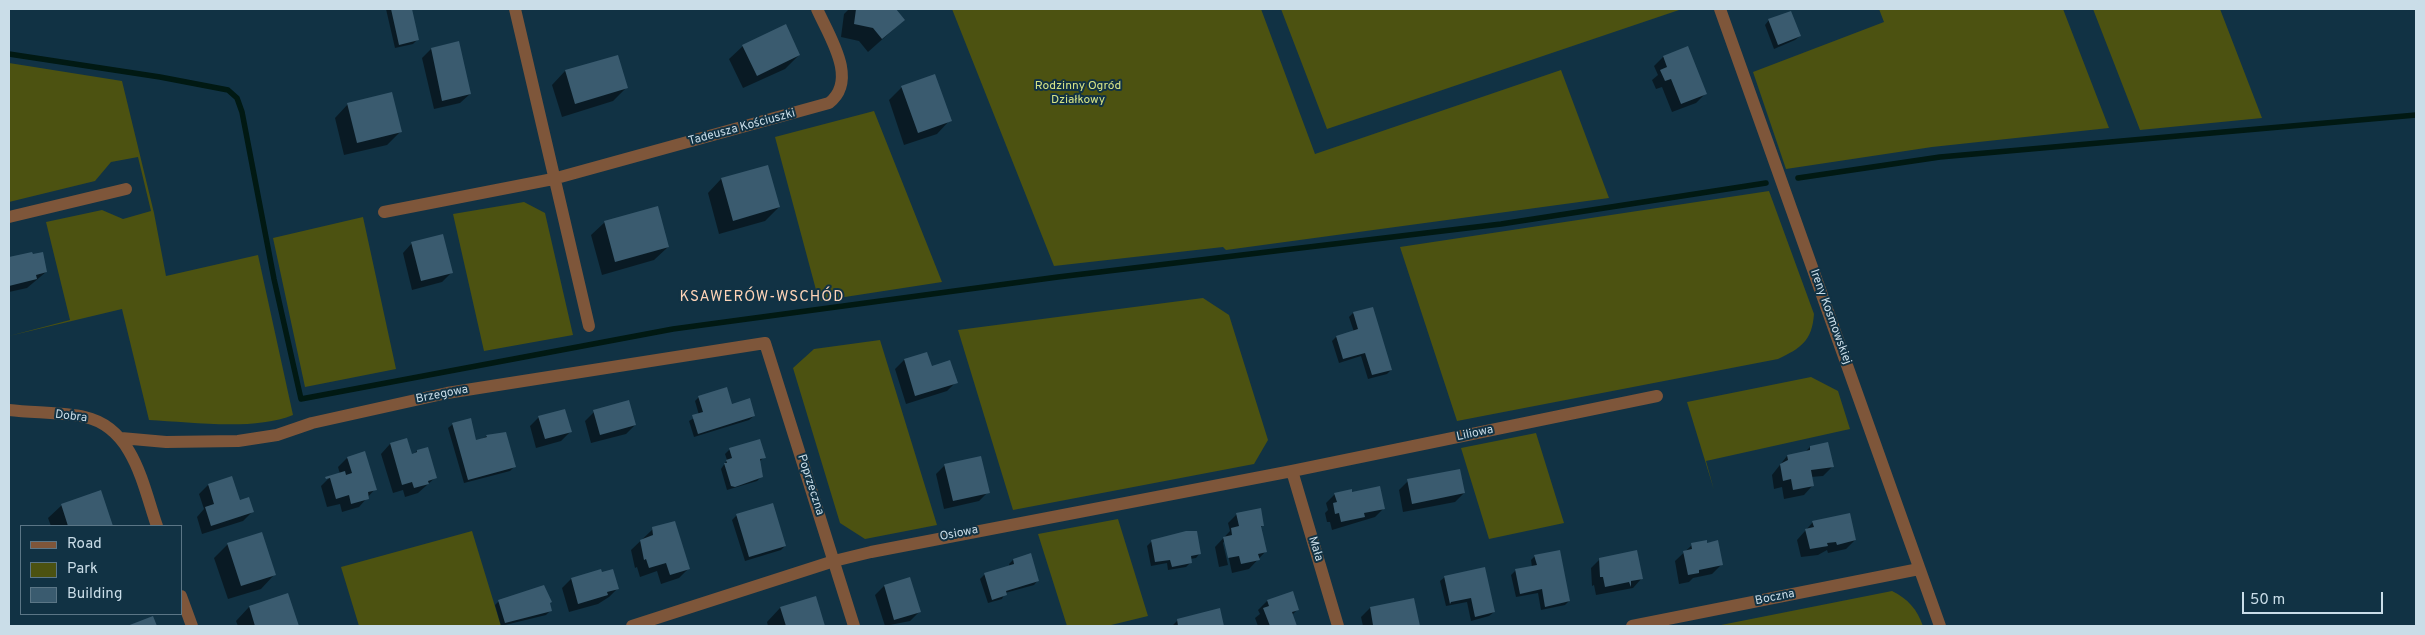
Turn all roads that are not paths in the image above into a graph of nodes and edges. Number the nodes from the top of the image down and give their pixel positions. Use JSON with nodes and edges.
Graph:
{"nodes":[{"id":1,"x":515,"y":9,"type":"edge"},
{"id":2,"x":817,"y":9,"type":"edge"},
{"id":3,"x":1720,"y":9,"type":"edge"},
{"id":4,"x":553,"y":179,"type":"junction"},
{"id":5,"x":126,"y":189,"type":"dead end"},
{"id":6,"x":384,"y":212,"type":"dead end"},
{"id":7,"x":9,"y":217,"type":"edge"},
{"id":8,"x":589,"y":326,"type":"dead end"},
{"id":9,"x":764,"y":344,"type":"joint"},
{"id":10,"x":1658,"y":396,"type":"dead end"},
{"id":11,"x":9,"y":410,"type":"edge"},
{"id":12,"x":121,"y":438,"type":"junction"},
{"id":13,"x":1292,"y":471,"type":"junction"},
{"id":14,"x":157,"y":525,"type":"edge"},
{"id":15,"x":834,"y":561,"type":"junction"},
{"id":16,"x":1919,"y":569,"type":"junction"},
{"id":17,"x":182,"y":599,"type":"edge"},
{"id":18,"x":192,"y":626,"type":"edge"},
{"id":19,"x":632,"y":626,"type":"edge"},
{"id":20,"x":854,"y":626,"type":"edge"},
{"id":21,"x":1338,"y":626,"type":"edge"},
{"id":22,"x":1632,"y":626,"type":"edge"},
{"id":23,"x":1940,"y":626,"type":"edge"}],
"edges":[{"from":1,"to":4,"type":"street"},
{"from":2,"to":4,"type":"street","name":"Tadeusza Kościuszki"},
{"from":3,"to":16,"type":"street","name":"Ireny Kosmowskiej"},
{"from":4,"to":6,"type":"street","name":"Tadeusza Kościuszki"},
{"from":4,"to":8,"type":"street"},
{"from":5,"to":7,"type":"street"},
{"from":9,"to":12,"type":"street","name":"Brzegowa"},
{"from":9,"to":15,"type":"street","name":"Poprzeczna"},
{"from":10,"to":13,"type":"street","name":"Liliowa"},
{"from":11,"to":12,"type":"street","name":"Dobra"},
{"from":12,"to":14,"type":"street","name":"Dobra"},
{"from":13,"to":15,"type":"street","name":"Osiowa"},
{"from":13,"to":21,"type":"street","name":"Mała"},
{"from":15,"to":19,"type":"street","name":"Osiowa"},
{"from":15,"to":20,"type":"street","name":"Poprzeczna"},
{"from":16,"to":22,"type":"street","name":"Boczna"},
{"from":16,"to":23,"type":"street","name":"Ireny Kosmowskiej"},
{"from":17,"to":18,"type":"street"}]}
